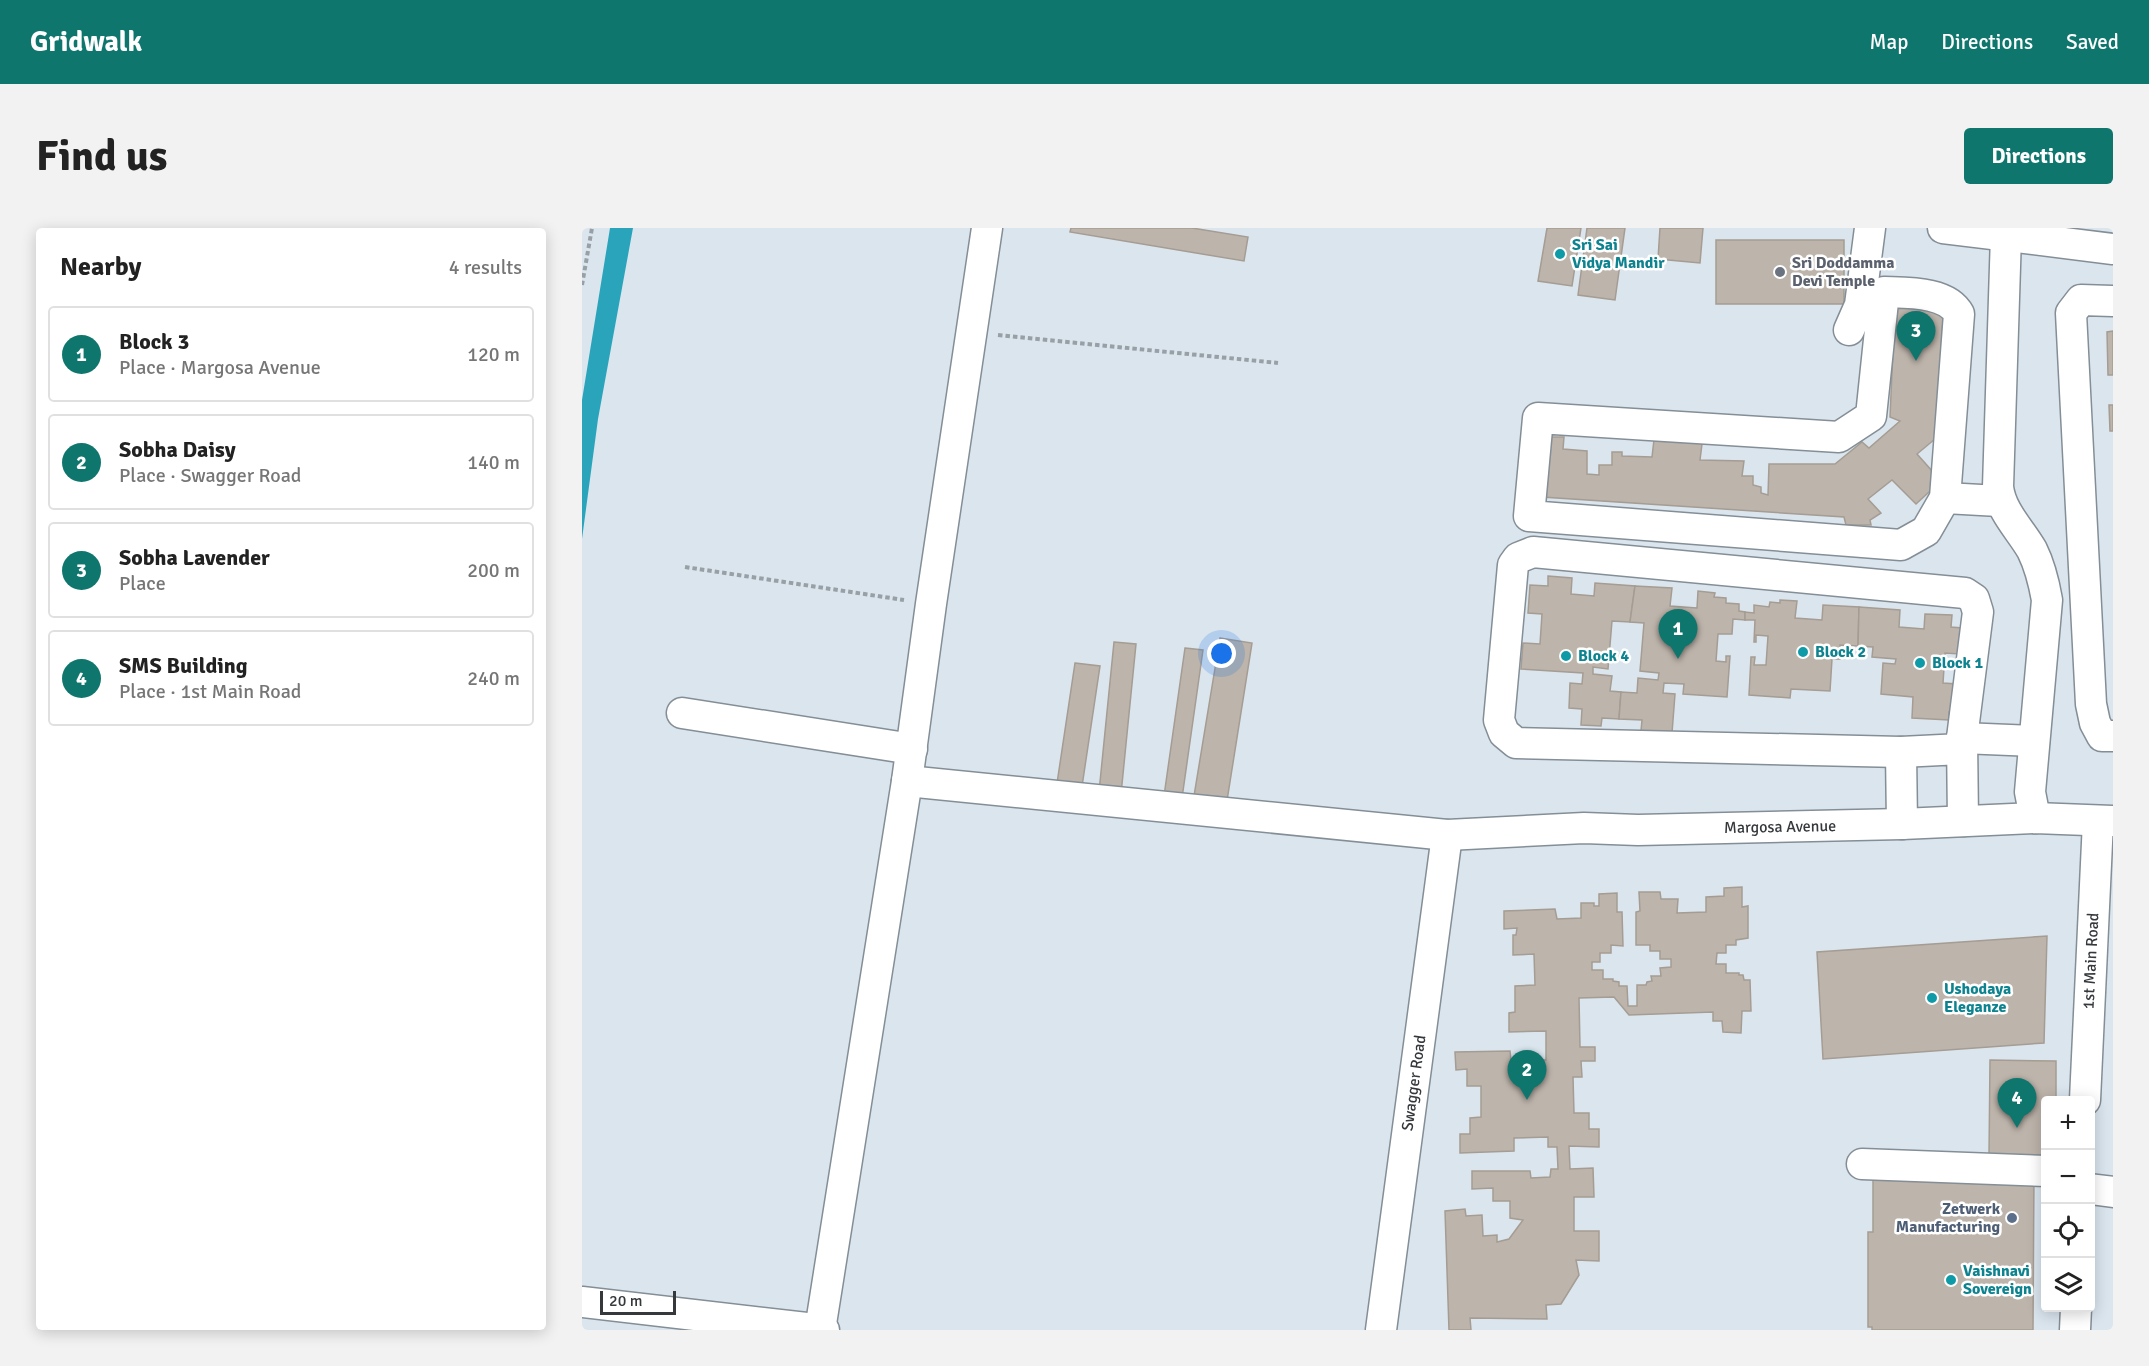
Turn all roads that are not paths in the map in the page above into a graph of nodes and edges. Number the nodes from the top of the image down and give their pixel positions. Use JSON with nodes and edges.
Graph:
{"nodes":[{"id":1,"x":987,"y":228,"type":"edge"},
{"id":2,"x":1870,"y":228,"type":"edge"},
{"id":3,"x":1943,"y":228,"type":"edge"},
{"id":4,"x":2006,"y":235,"type":"junction"},
{"id":5,"x":2113,"y":249,"type":"edge"},
{"id":6,"x":2113,"y":300,"type":"edge"},
{"id":7,"x":1849,"y":330,"type":"dead end"},
{"id":8,"x":1945,"y":498,"type":"junction"},
{"id":9,"x":1999,"y":501,"type":"junction"},
{"id":10,"x":682,"y":713,"type":"dead end"},
{"id":11,"x":2113,"y":736,"type":"edge"},
{"id":12,"x":2034,"y":741,"type":"junction"},
{"id":13,"x":1962,"y":743,"type":"junction"},
{"id":14,"x":912,"y":749,"type":"junction"},
{"id":15,"x":1901,"y":752,"type":"junction"},
{"id":16,"x":907,"y":781,"type":"junction"},
{"id":17,"x":2035,"y":818,"type":"junction"},
{"id":18,"x":1963,"y":821,"type":"junction"},
{"id":19,"x":2105,"y":821,"type":"edge"},
{"id":20,"x":1902,"y":824,"type":"junction"},
{"id":21,"x":1447,"y":835,"type":"junction"},
{"id":22,"x":2085,"y":1096,"type":"edge"},
{"id":23,"x":1862,"y":1164,"type":"dead end"},
{"id":24,"x":2041,"y":1171,"type":"edge"},
{"id":25,"x":2095,"y":1190,"type":"edge"},
{"id":26,"x":2113,"y":1192,"type":"edge"},
{"id":27,"x":582,"y":1302,"type":"edge"},
{"id":28,"x":2076,"y":1312,"type":"edge"},
{"id":29,"x":822,"y":1330,"type":"edge"},
{"id":30,"x":1381,"y":1330,"type":"edge"},
{"id":31,"x":2075,"y":1330,"type":"edge"}],
"edges":[{"from":1,"to":14,"type":"street"},
{"from":2,"to":7,"type":"street"},
{"from":3,"to":4,"type":"street"},
{"from":4,"to":5,"type":"street"},
{"from":4,"to":9,"type":"street"},
{"from":6,"to":11,"type":"street"},
{"from":8,"to":8,"type":"street"},
{"from":8,"to":9,"type":"street"},
{"from":9,"to":12,"type":"street"},
{"from":10,"to":14,"type":"street"},
{"from":12,"to":13,"type":"street"},
{"from":12,"to":17,"type":"street"},
{"from":13,"to":15,"type":"street"},
{"from":13,"to":15,"type":"street"},
{"from":13,"to":18,"type":"street"},
{"from":14,"to":16,"type":"street"},
{"from":15,"to":20,"type":"street"},
{"from":16,"to":21,"type":"street","name":"Margosa Avenue"},
{"from":16,"to":29,"type":"street"},
{"from":17,"to":18,"type":"street","name":"Margosa Avenue"},
{"from":17,"to":19,"type":"street","name":"Margosa Avenue"},
{"from":18,"to":20,"type":"street","name":"Margosa Avenue"},
{"from":19,"to":22,"type":"street","name":"1st Main Road"},
{"from":20,"to":21,"type":"street","name":"Margosa Avenue"},
{"from":21,"to":30,"type":"street","name":"Swagger Road"},
{"from":23,"to":24,"type":"street"},
{"from":25,"to":26,"type":"street"},
{"from":27,"to":29,"type":"street"},
{"from":28,"to":31,"type":"street"}]}
